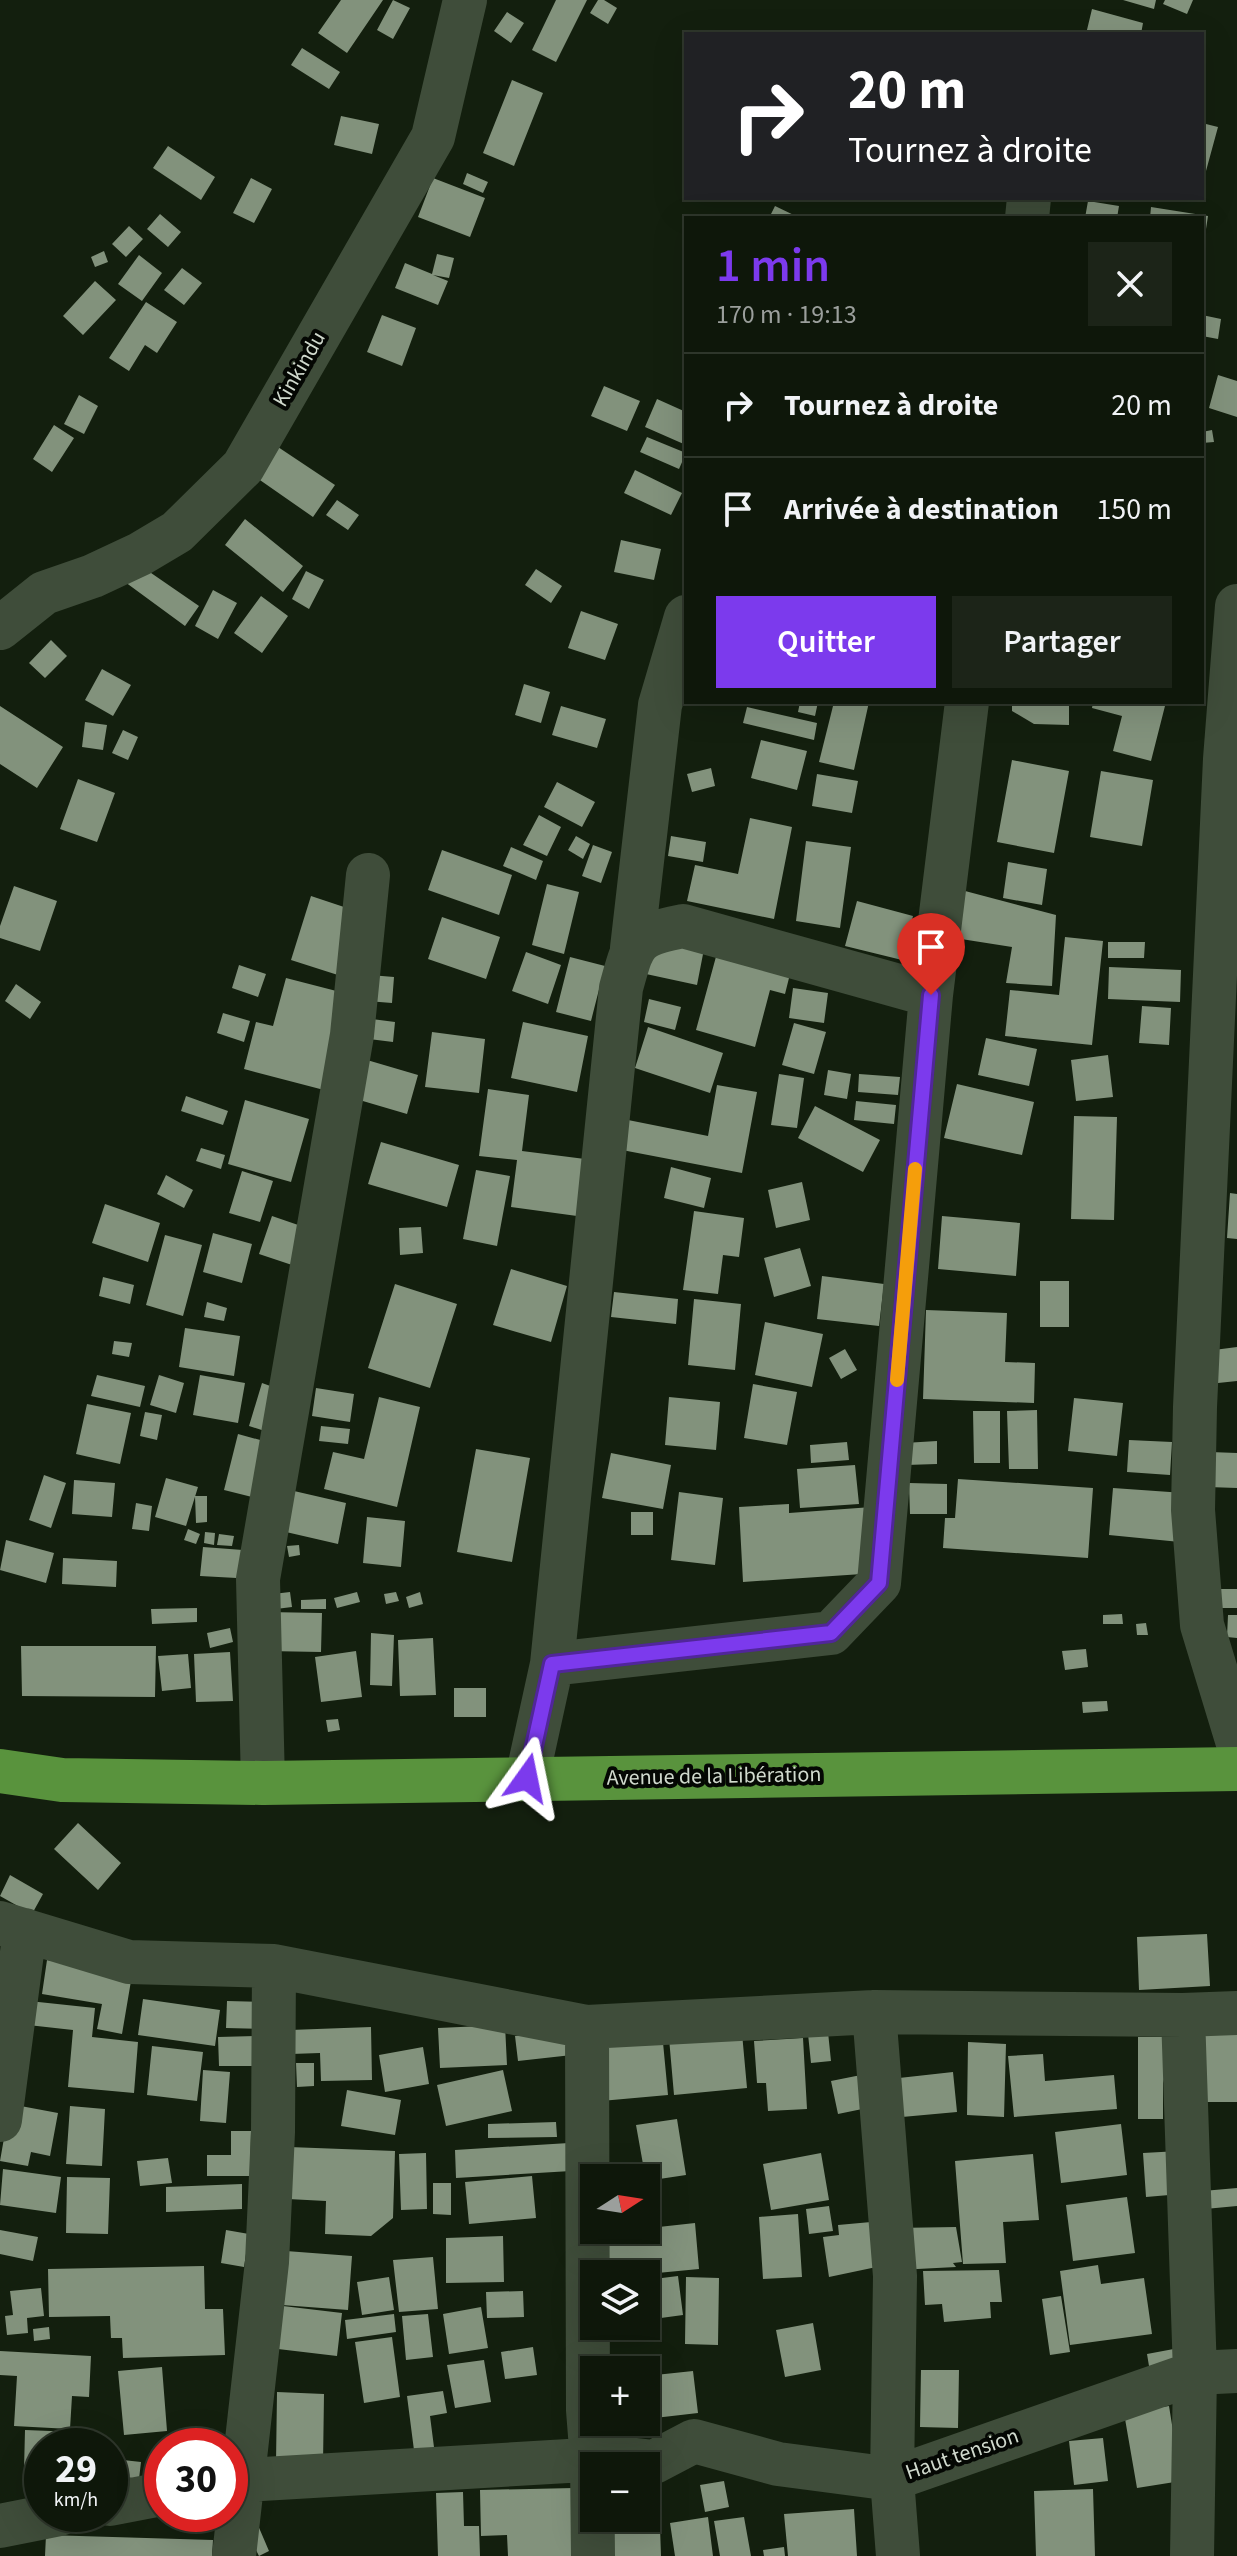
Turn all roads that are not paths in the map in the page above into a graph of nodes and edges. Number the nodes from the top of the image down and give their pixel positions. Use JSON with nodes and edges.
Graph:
{"nodes":[{"id":1,"x":465,"y":0,"type":"edge"},
{"id":2,"x":1237,"y":606,"type":"edge"},
{"id":3,"x":684,"y":624,"type":"edge"},
{"id":4,"x":0,"y":628,"type":"edge"},
{"id":5,"x":967,"y":704,"type":"edge"},
{"id":6,"x":368,"y":875,"type":"dead end"},
{"id":7,"x":632,"y":948,"type":"junction"},
{"id":8,"x":931,"y":995,"type":"junction"},
{"id":9,"x":552,"y":1664,"type":"junction"},
{"id":10,"x":1237,"y":1740,"type":"edge"},
{"id":11,"x":1237,"y":1769,"type":"edge"},
{"id":12,"x":0,"y":1771,"type":"edge"},
{"id":13,"x":527,"y":1778,"type":"junction"},
{"id":14,"x":263,"y":1783,"type":"junction"},
{"id":15,"x":12,"y":1927,"type":"edge"},
{"id":16,"x":274,"y":1966,"type":"junction"},
{"id":17,"x":874,"y":2012,"type":"junction"},
{"id":18,"x":1237,"y":2013,"type":"edge"},
{"id":19,"x":1183,"y":2015,"type":"junction"},
{"id":20,"x":587,"y":2027,"type":"junction"},
{"id":21,"x":0,"y":2120,"type":"edge"},
{"id":22,"x":1216,"y":2372,"type":"edge"},
{"id":23,"x":243,"y":2428,"type":"edge"},
{"id":24,"x":591,"y":2452,"type":"edge"},
{"id":25,"x":660,"y":2459,"type":"edge"},
{"id":26,"x":580,"y":2462,"type":"edge"},
{"id":27,"x":248,"y":2479,"type":"edge"},
{"id":28,"x":892,"y":2479,"type":"junction"},
{"id":29,"x":24,"y":2521,"type":"edge"},
{"id":30,"x":0,"y":2526,"type":"edge"},
{"id":31,"x":234,"y":2532,"type":"edge"},
{"id":32,"x":593,"y":2532,"type":"edge"},
{"id":33,"x":234,"y":2556,"type":"edge"},
{"id":34,"x":593,"y":2556,"type":"edge"},
{"id":35,"x":898,"y":2556,"type":"edge"},
{"id":36,"x":1192,"y":2556,"type":"edge"}],
"edges":[{"from":1,"to":4,"type":"street","name":"Kinkindu"},
{"from":2,"to":10,"type":"street"},
{"from":3,"to":7,"type":"street"},
{"from":5,"to":8,"type":"street"},
{"from":6,"to":14,"type":"street"},
{"from":7,"to":8,"type":"street"},
{"from":7,"to":9,"type":"street"},
{"from":8,"to":9,"type":"street"},
{"from":9,"to":13,"type":"street"},
{"from":11,"to":13,"type":"highway","name":"Avenue de la Libération"},
{"from":12,"to":14,"type":"highway","name":"Avenue de la Libération"},
{"from":13,"to":14,"type":"highway","name":"Avenue de la Libération"},
{"from":15,"to":16,"type":"street"},
{"from":15,"to":21,"type":"street"},
{"from":16,"to":20,"type":"street"},
{"from":16,"to":23,"type":"street"},
{"from":17,"to":19,"type":"street"},
{"from":17,"to":20,"type":"street"},
{"from":17,"to":28,"type":"street"},
{"from":18,"to":19,"type":"street"},
{"from":19,"to":22,"type":"street"},
{"from":20,"to":24,"type":"street"},
{"from":22,"to":28,"type":"street","name":"Haut tension"},
{"from":22,"to":36,"type":"street"},
{"from":25,"to":28,"type":"street","name":"Haut tension"},
{"from":26,"to":27,"type":"street","name":"Haut tension"},
{"from":28,"to":35,"type":"street"},
{"from":29,"to":30,"type":"street"},
{"from":31,"to":33,"type":"street"},
{"from":32,"to":34,"type":"street"}]}
